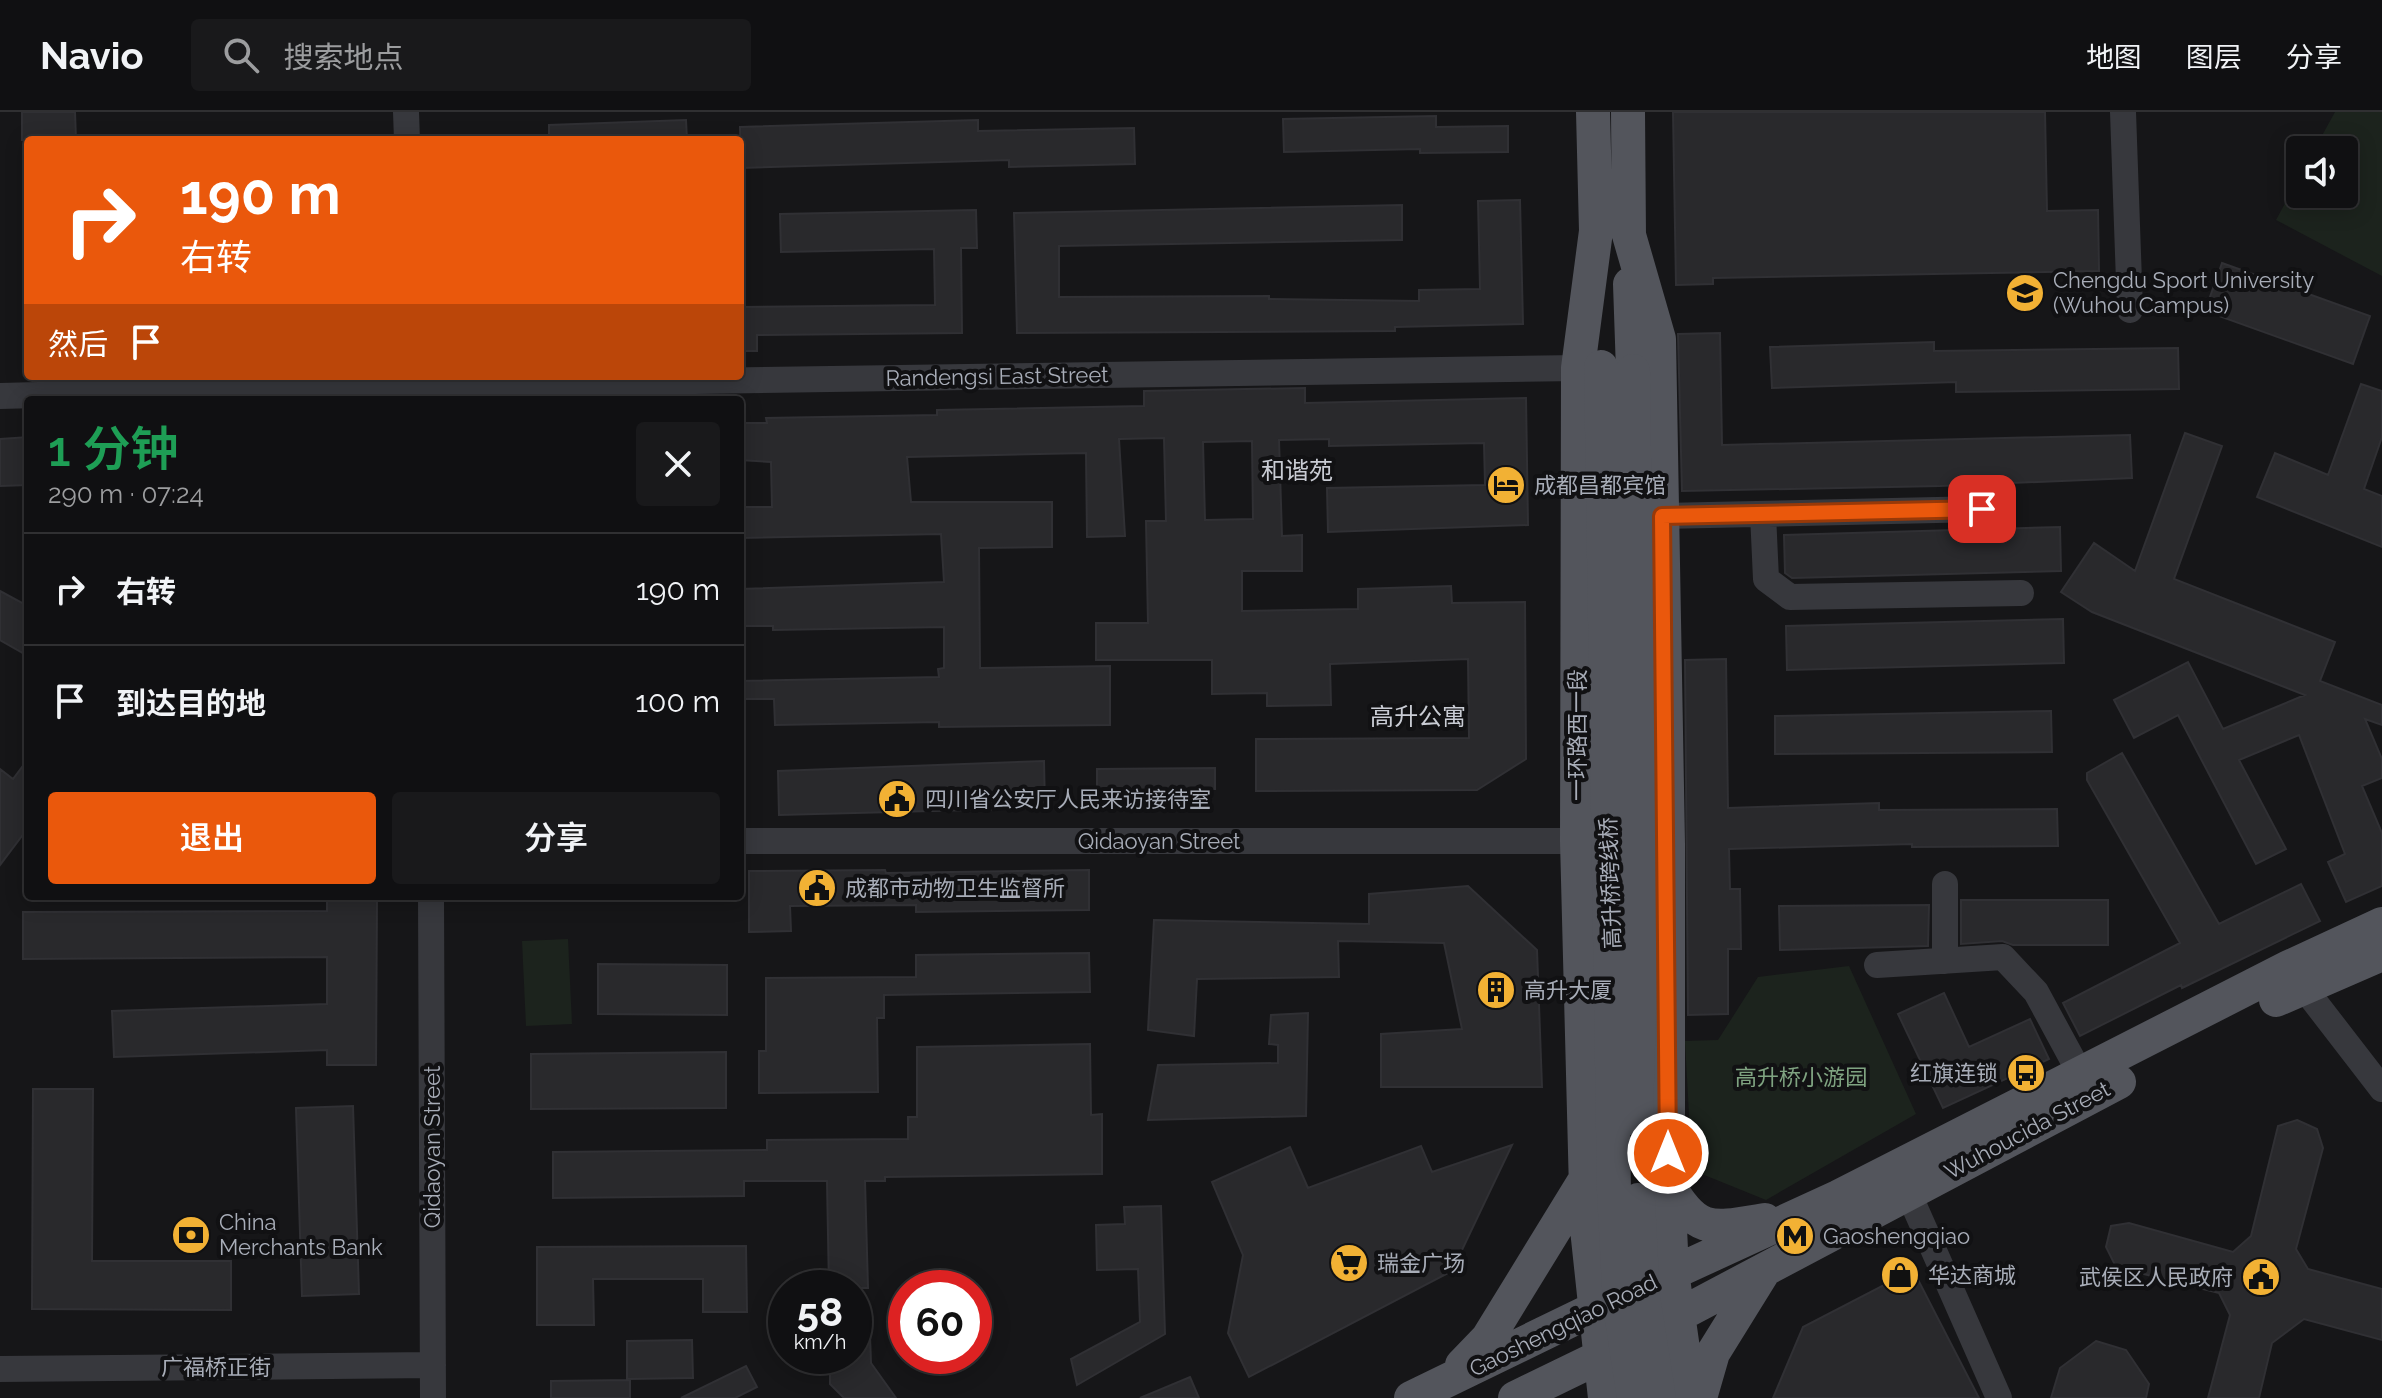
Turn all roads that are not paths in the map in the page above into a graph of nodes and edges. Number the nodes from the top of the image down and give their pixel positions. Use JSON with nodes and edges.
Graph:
{"nodes":[{"id":1,"x":406,"y":112,"type":"edge"},
{"id":2,"x":1593,"y":112,"type":"edge"},
{"id":3,"x":1628,"y":112,"type":"edge"},
{"id":4,"x":2123,"y":112,"type":"edge"},
{"id":5,"x":407,"y":136,"type":"edge"},
{"id":6,"x":1629,"y":235,"type":"junction"},
{"id":7,"x":2130,"y":310,"type":"dead end"},
{"id":8,"x":1604,"y":369,"type":"junction"},
{"id":9,"x":417,"y":387,"type":"edge"},
{"id":10,"x":0,"y":396,"type":"edge"},
{"id":11,"x":1982,"y":509,"type":"dead end"},
{"id":12,"x":1763,"y":514,"type":"junction"},
{"id":13,"x":1662,"y":516,"type":"junction"},
{"id":14,"x":2021,"y":593,"type":"dead end"},
{"id":15,"x":744,"y":841,"type":"edge"},
{"id":16,"x":1577,"y":841,"type":"junction"},
{"id":17,"x":1945,"y":884,"type":"dead end"},
{"id":18,"x":431,"y":900,"type":"edge"},
{"id":19,"x":2382,"y":924,"type":"edge"},
{"id":20,"x":2382,"y":954,"type":"edge"},
{"id":21,"x":1945,"y":961,"type":"junction"},
{"id":22,"x":1877,"y":965,"type":"dead end"},
{"id":23,"x":2295,"y":977,"type":"junction"},
{"id":24,"x":2081,"y":1075,"type":"junction"},
{"id":25,"x":2382,"y":1089,"type":"edge"},
{"id":26,"x":1585,"y":1180,"type":"junction"},
{"id":27,"x":1668,"y":1184,"type":"junction"},
{"id":28,"x":1908,"y":1192,"type":"junction"},
{"id":29,"x":1838,"y":1197,"type":"junction"},
{"id":30,"x":1672,"y":1272,"type":"junction"},
{"id":31,"x":1762,"y":1273,"type":"junction"},
{"id":32,"x":1596,"y":1308,"type":"junction"},
{"id":33,"x":1677,"y":1315,"type":"junction"},
{"id":34,"x":1600,"y":1358,"type":"junction"},
{"id":35,"x":433,"y":1365,"type":"junction"},
{"id":36,"x":0,"y":1369,"type":"edge"},
{"id":37,"x":1446,"y":1381,"type":"junction"},
{"id":38,"x":433,"y":1398,"type":"edge"},
{"id":39,"x":1411,"y":1398,"type":"edge"},
{"id":40,"x":1515,"y":1398,"type":"edge"},
{"id":41,"x":1605,"y":1398,"type":"edge"},
{"id":42,"x":1634,"y":1398,"type":"edge"},
{"id":43,"x":1659,"y":1398,"type":"edge"},
{"id":44,"x":1690,"y":1398,"type":"edge"},
{"id":45,"x":1700,"y":1398,"type":"edge"},
{"id":46,"x":1999,"y":1398,"type":"edge"}],
"edges":[{"from":1,"to":5,"type":"street"},
{"from":2,"to":8,"type":"main road"},
{"from":3,"to":6,"type":"main road"},
{"from":4,"to":7,"type":"street"},
{"from":6,"to":8,"type":"main road"},
{"from":6,"to":13,"type":"main road"},
{"from":8,"to":9,"type":"street","name":"Randengsi East Street"},
{"from":8,"to":16,"type":"main road","name":"一环路西一段"},
{"from":8,"to":42,"type":"main road","name":"高升桥跨线桥","bridge":true},
{"from":8,"to":43,"type":"main road","name":"高升桥跨线桥","bridge":true},
{"from":9,"to":10,"type":"street","name":"Randengsi East Street"},
{"from":11,"to":12,"type":"street"},
{"from":12,"to":13,"type":"street"},
{"from":12,"to":14,"type":"street"},
{"from":13,"to":27,"type":"main road"},
{"from":15,"to":16,"type":"street","name":"Qidaoyan Street"},
{"from":16,"to":26,"type":"main road","name":"一环路西一段"},
{"from":17,"to":21,"type":"street"},
{"from":18,"to":35,"type":"street","name":"Qidaoyan Street"},
{"from":19,"to":23,"type":"main road","name":"Wuhoucida Street"},
{"from":20,"to":23,"type":"main road","name":"Wuhoucida Street"},
{"from":21,"to":22,"type":"street"},
{"from":21,"to":24,"type":"street"},
{"from":23,"to":24,"type":"main road","name":"Wuhoucida Street"},
{"from":23,"to":25,"type":"street"},
{"from":23,"to":28,"type":"main road","name":"Wuhoucida Street"},
{"from":24,"to":29,"type":"main road","name":"Wuhoucida Street"},
{"from":26,"to":32,"type":"main road","name":"一环路西一段"},
{"from":26,"to":37,"type":"main road"},
{"from":27,"to":29,"type":"main road"},
{"from":27,"to":30,"type":"main road"},
{"from":28,"to":31,"type":"main road","name":"Wuhoucida Street"},
{"from":28,"to":46,"type":"street"},
{"from":29,"to":30,"type":"main road","name":"Wuhoucida Street"},
{"from":30,"to":32,"type":"main road","name":"Gaoshengqiao Road"},
{"from":30,"to":33,"type":"main road"},
{"from":31,"to":33,"type":"main road","name":"Wuhoucida Street"},
{"from":31,"to":45,"type":"main road"},
{"from":32,"to":34,"type":"main road","name":"一环路西一段"},
{"from":32,"to":37,"type":"main road","name":"Gaoshengqiao Road"},
{"from":33,"to":34,"type":"main road","name":"Gaoshengqiao Road"},
{"from":33,"to":44,"type":"main road"},
{"from":34,"to":40,"type":"main road","name":"Gaoshengqiao Road"},
{"from":34,"to":41,"type":"main road","name":"一环路西一段"},
{"from":35,"to":36,"type":"street","name":"广福桥正街"},
{"from":35,"to":38,"type":"street","name":"Qidaoyan Street"},
{"from":37,"to":39,"type":"main road","name":"Gaoshengqiao Road"}]}
